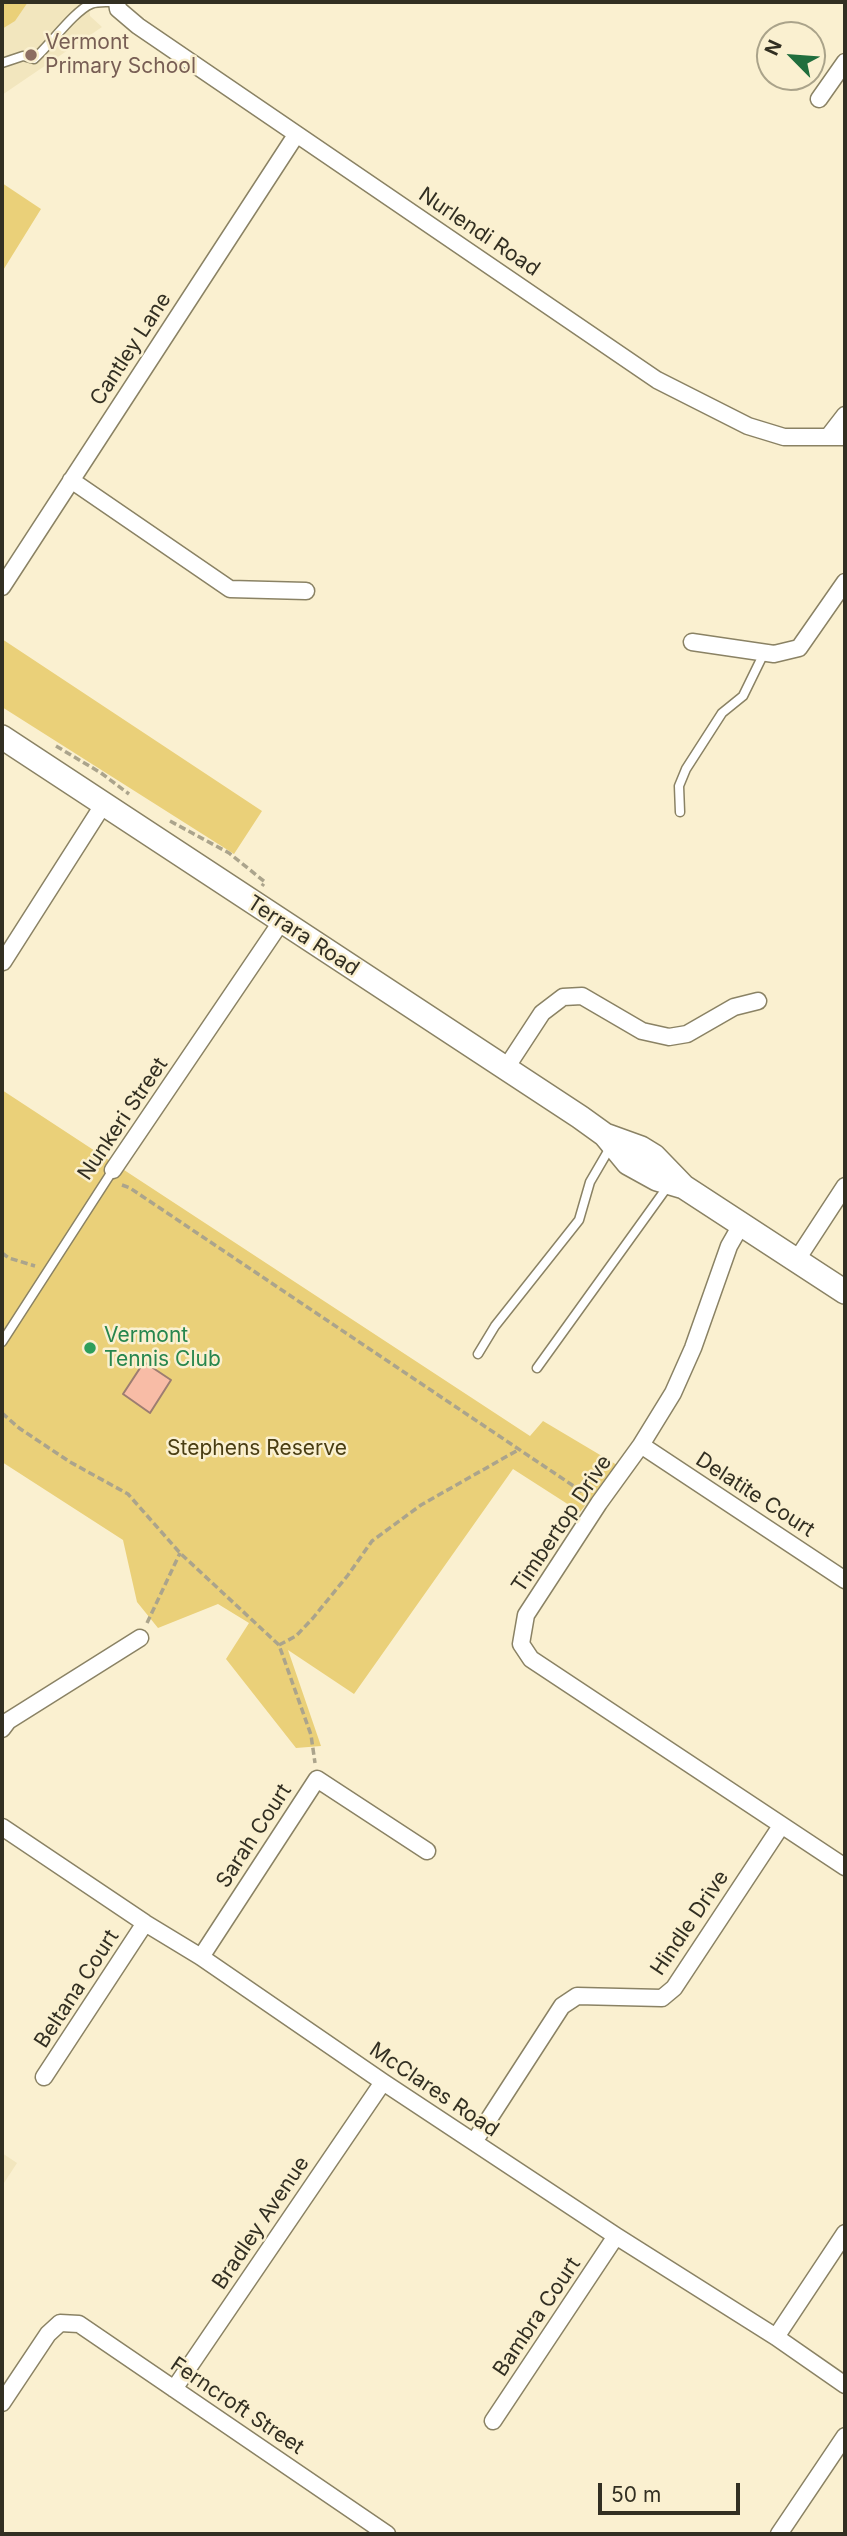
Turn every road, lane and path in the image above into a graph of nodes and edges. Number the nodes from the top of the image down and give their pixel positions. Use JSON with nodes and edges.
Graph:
{"nodes":[{"id":1,"x":115,"y":2,"type":"edge"},
{"id":2,"x":845,"y":62,"type":"edge"},
{"id":3,"x":2,"y":63,"type":"edge"},
{"id":4,"x":819,"y":99,"type":"dead end"},
{"id":5,"x":296,"y":135,"type":"junction"},
{"id":6,"x":845,"y":415,"type":"edge"},
{"id":7,"x":828,"y":437,"type":"junction"},
{"id":8,"x":845,"y":437,"type":"edge"},
{"id":9,"x":71,"y":480,"type":"junction"},
{"id":10,"x":845,"y":582,"type":"edge"},
{"id":11,"x":2,"y":587,"type":"edge"},
{"id":12,"x":306,"y":591,"type":"dead end"},
{"id":13,"x":692,"y":642,"type":"dead end"},
{"id":14,"x":764,"y":652,"type":"junction"},
{"id":15,"x":2,"y":737,"type":"edge"},
{"id":16,"x":103,"y":805,"type":"junction"},
{"id":17,"x":680,"y":811,"type":"dead end"},
{"id":18,"x":281,"y":922,"type":"junction"},
{"id":19,"x":3,"y":962,"type":"edge"},
{"id":20,"x":758,"y":1001,"type":"dead end"},
{"id":21,"x":506,"y":1068,"type":"junction"},
{"id":22,"x":610,"y":1140,"type":"junction"},
{"id":23,"x":110,"y":1175,"type":"junction"},
{"id":24,"x":676,"y":1183,"type":"junction"},
{"id":25,"x":845,"y":1186,"type":"edge"},
{"id":26,"x":741,"y":1226,"type":"junction"},
{"id":27,"x":2,"y":1253,"type":"edge"},
{"id":28,"x":796,"y":1261,"type":"junction"},
{"id":29,"x":51,"y":1266,"type":"junction"},
{"id":30,"x":845,"y":1292,"type":"edge"},
{"id":31,"x":2,"y":1342,"type":"edge"},
{"id":32,"x":478,"y":1354,"type":"dead end"},
{"id":33,"x":537,"y":1368,"type":"dead end"},
{"id":34,"x":2,"y":1413,"type":"edge"},
{"id":35,"x":641,"y":1445,"type":"junction"},
{"id":36,"x":519,"y":1450,"type":"junction"},
{"id":37,"x":599,"y":1503,"type":"junction"},
{"id":38,"x":180,"y":1553,"type":"junction"},
{"id":39,"x":845,"y":1580,"type":"edge"},
{"id":40,"x":140,"y":1638,"type":"joint"},
{"id":41,"x":279,"y":1645,"type":"junction"},
{"id":42,"x":2,"y":1730,"type":"edge"},
{"id":43,"x":317,"y":1779,"type":"junction"},
{"id":44,"x":781,"y":1826,"type":"junction"},
{"id":45,"x":2,"y":1827,"type":"edge"},
{"id":46,"x":427,"y":1852,"type":"dead end"},
{"id":47,"x":845,"y":1867,"type":"edge"},
{"id":48,"x":145,"y":1923,"type":"junction"},
{"id":49,"x":201,"y":1957,"type":"junction"},
{"id":50,"x":44,"y":2077,"type":"dead end"},
{"id":51,"x":383,"y":2082,"type":"junction"},
{"id":52,"x":474,"y":2142,"type":"junction"},
{"id":53,"x":845,"y":2233,"type":"edge"},
{"id":54,"x":616,"y":2236,"type":"junction"},
{"id":55,"x":776,"y":2337,"type":"junction"},
{"id":56,"x":845,"y":2385,"type":"edge"},
{"id":57,"x":174,"y":2389,"type":"junction"},
{"id":58,"x":2,"y":2403,"type":"edge"},
{"id":59,"x":493,"y":2421,"type":"dead end"},
{"id":60,"x":845,"y":2436,"type":"edge"},
{"id":61,"x":387,"y":2534,"type":"edge"},
{"id":62,"x":779,"y":2534,"type":"edge"}],
"edges":[{"from":1,"to":3,"type":"lane"},
{"from":1,"to":5,"type":"street","name":"Nurlendi Road"},
{"from":2,"to":4,"type":"street"},
{"from":5,"to":7,"type":"street","name":"Nurlendi Road"},
{"from":5,"to":9,"type":"street","name":"Cantley Lane"},
{"from":6,"to":7,"type":"street"},
{"from":7,"to":8,"type":"street","name":"Nurlendi Road"},
{"from":9,"to":11,"type":"street","name":"Cantley Lane"},
{"from":9,"to":12,"type":"street"},
{"from":10,"to":14,"type":"street"},
{"from":13,"to":14,"type":"street"},
{"from":14,"to":17,"type":"lane"},
{"from":15,"to":16,"type":"main road","name":"Terrara Road"},
{"from":16,"to":18,"type":"main road","name":"Terrara Road"},
{"from":16,"to":19,"type":"street"},
{"from":18,"to":21,"type":"main road","name":"Terrara Road"},
{"from":18,"to":23,"type":"street","name":"Nunkeri Street"},
{"from":20,"to":21,"type":"street"},
{"from":21,"to":22,"type":"main road","name":"Terrara Road"},
{"from":22,"to":24,"type":"main road","name":"Terrara Road"},
{"from":22,"to":32,"type":"lane"},
{"from":23,"to":29,"type":"lane","name":"Nunkeri Street"},
{"from":23,"to":36,"type":"path"},
{"from":24,"to":26,"type":"main road","name":"Terrara Road"},
{"from":24,"to":33,"type":"lane"},
{"from":25,"to":28,"type":"street"},
{"from":26,"to":28,"type":"main road","name":"Terrara Road"},
{"from":26,"to":35,"type":"street","name":"Timbertop Drive"},
{"from":27,"to":29,"type":"path"},
{"from":28,"to":30,"type":"main road","name":"Terrara Road"},
{"from":29,"to":31,"type":"lane","name":"Nunkeri Street"},
{"from":34,"to":38,"type":"path"},
{"from":35,"to":37,"type":"street","name":"Timbertop Drive"},
{"from":35,"to":39,"type":"street","name":"Delatite Court"},
{"from":36,"to":37,"type":"path"},
{"from":36,"to":41,"type":"path"},
{"from":37,"to":44,"type":"street","name":"Timbertop Drive"},
{"from":38,"to":40,"type":"path"},
{"from":38,"to":41,"type":"path"},
{"from":40,"to":42,"type":"street"},
{"from":41,"to":43,"type":"path"},
{"from":43,"to":46,"type":"street","name":"Sarah Court"},
{"from":43,"to":49,"type":"street","name":"Sarah Court"},
{"from":44,"to":47,"type":"street","name":"Timbertop Drive"},
{"from":44,"to":52,"type":"street","name":"Hindle Drive"},
{"from":45,"to":48,"type":"street","name":"McClares Road"},
{"from":48,"to":49,"type":"street","name":"McClares Road"},
{"from":48,"to":50,"type":"street","name":"Beltana Court"},
{"from":49,"to":51,"type":"street","name":"McClares Road"},
{"from":51,"to":52,"type":"street","name":"McClares Road"},
{"from":51,"to":57,"type":"street","name":"Bradley Avenue"},
{"from":52,"to":54,"type":"street","name":"McClares Road"},
{"from":53,"to":55,"type":"street"},
{"from":54,"to":55,"type":"street","name":"McClares Road"},
{"from":54,"to":59,"type":"street","name":"Bambra Court"},
{"from":55,"to":56,"type":"street","name":"McClares Road"},
{"from":57,"to":58,"type":"street","name":"Ferncroft Street"},
{"from":57,"to":61,"type":"street","name":"Ferncroft Street"},
{"from":60,"to":62,"type":"street"}]}
